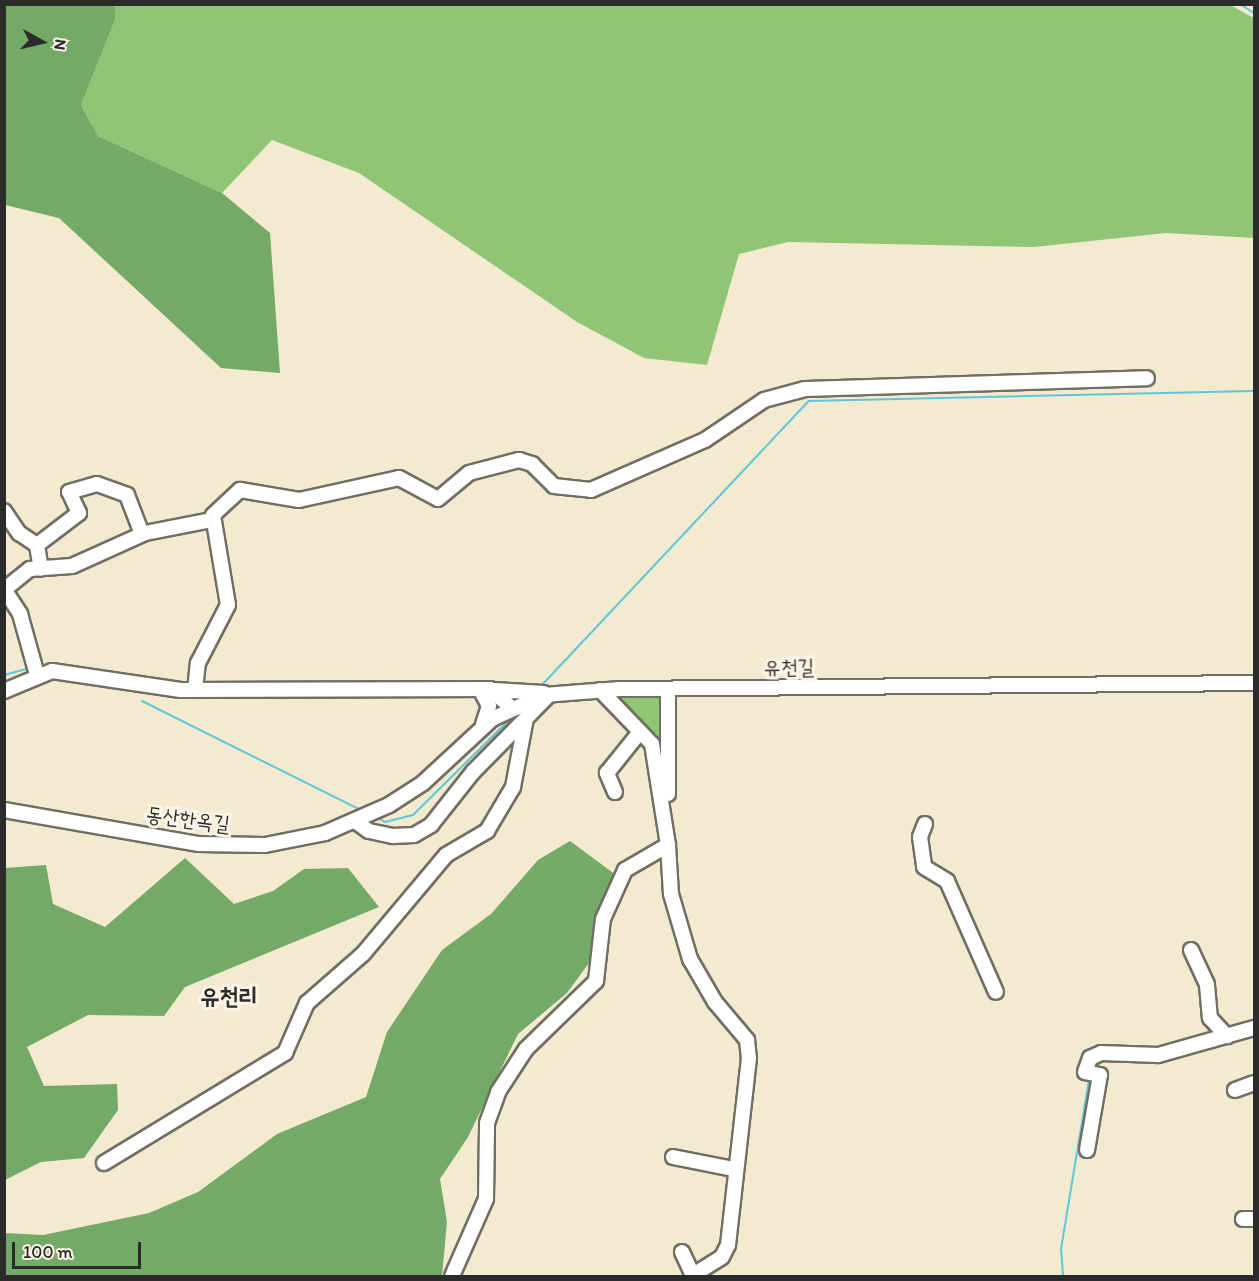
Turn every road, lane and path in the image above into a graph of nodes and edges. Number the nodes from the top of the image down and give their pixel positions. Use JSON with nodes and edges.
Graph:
{"nodes":[{"id":1,"x":1147,"y":378,"type":"dead end"},
{"id":2,"x":4,"y":511,"type":"edge"},
{"id":3,"x":212,"y":520,"type":"junction"},
{"id":4,"x":142,"y":534,"type":"junction"},
{"id":5,"x":37,"y":545,"type":"junction"},
{"id":6,"x":41,"y":569,"type":"junction"},
{"id":7,"x":5,"y":589,"type":"edge"},
{"id":8,"x":37,"y":675,"type":"junction"},
{"id":9,"x":1254,"y":683,"type":"edge"},
{"id":10,"x":485,"y":689,"type":"junction"},
{"id":11,"x":668,"y":689,"type":"junction"},
{"id":12,"x":195,"y":690,"type":"junction"},
{"id":13,"x":600,"y":690,"type":"junction"},
{"id":14,"x":4,"y":691,"type":"edge"},
{"id":15,"x":550,"y":694,"type":"junction"},
{"id":16,"x":512,"y":708,"type":"junction"},
{"id":17,"x":526,"y":718,"type":"junction"},
{"id":18,"x":482,"y":728,"type":"junction"},
{"id":19,"x":640,"y":732,"type":"junction"},
{"id":20,"x":615,"y":792,"type":"dead end"},
{"id":21,"x":666,"y":807,"type":"junction"},
{"id":22,"x":4,"y":810,"type":"edge"},
{"id":23,"x":365,"y":817,"type":"junction"},
{"id":24,"x":925,"y":824,"type":"dead end"},
{"id":25,"x":668,"y":845,"type":"junction"},
{"id":26,"x":1191,"y":950,"type":"dead end"},
{"id":27,"x":996,"y":992,"type":"dead end"},
{"id":28,"x":1254,"y":1028,"type":"edge"},
{"id":29,"x":1227,"y":1036,"type":"junction"},
{"id":30,"x":1254,"y":1083,"type":"edge"},
{"id":31,"x":1235,"y":1090,"type":"dead end"},
{"id":32,"x":1086,"y":1150,"type":"dead end"},
{"id":33,"x":673,"y":1157,"type":"dead end"},
{"id":34,"x":104,"y":1163,"type":"dead end"},
{"id":35,"x":733,"y":1169,"type":"junction"},
{"id":36,"x":682,"y":1252,"type":"dead end"},
{"id":37,"x":452,"y":1276,"type":"edge"},
{"id":38,"x":693,"y":1276,"type":"edge"}],
"edges":[{"from":1,"to":3,"type":"street"},
{"from":2,"to":5,"type":"street"},
{"from":3,"to":4,"type":"street"},
{"from":3,"to":12,"type":"street"},
{"from":4,"to":5,"type":"street"},
{"from":4,"to":6,"type":"street"},
{"from":5,"to":6,"type":"street"},
{"from":6,"to":7,"type":"street"},
{"from":7,"to":8,"type":"street"},
{"from":8,"to":12,"type":"street"},
{"from":8,"to":14,"type":"street"},
{"from":9,"to":11,"type":"street","name":"유천길"},
{"from":10,"to":12,"type":"street"},
{"from":10,"to":15,"type":"street"},
{"from":10,"to":16,"type":"street"},
{"from":10,"to":18,"type":"street"},
{"from":11,"to":13,"type":"street","name":"유천길"},
{"from":11,"to":21,"type":"street"},
{"from":13,"to":15,"type":"street","name":"유천길"},
{"from":13,"to":19,"type":"street"},
{"from":15,"to":16,"type":"street","name":"유천길"},
{"from":15,"to":17,"type":"street"},
{"from":16,"to":18,"type":"street","name":"유천길"},
{"from":17,"to":23,"type":"street"},
{"from":17,"to":34,"type":"street"},
{"from":18,"to":23,"type":"street","name":"유천길"},
{"from":19,"to":20,"type":"street"},
{"from":19,"to":21,"type":"street"},
{"from":21,"to":25,"type":"street"},
{"from":22,"to":23,"type":"street","name":"동산한옥길"},
{"from":24,"to":27,"type":"street"},
{"from":25,"to":35,"type":"street"},
{"from":25,"to":37,"type":"street"},
{"from":26,"to":29,"type":"street"},
{"from":28,"to":29,"type":"street"},
{"from":29,"to":32,"type":"street"},
{"from":30,"to":31,"type":"street"},
{"from":33,"to":35,"type":"street"},
{"from":35,"to":38,"type":"street"},
{"from":36,"to":38,"type":"street"}]}
